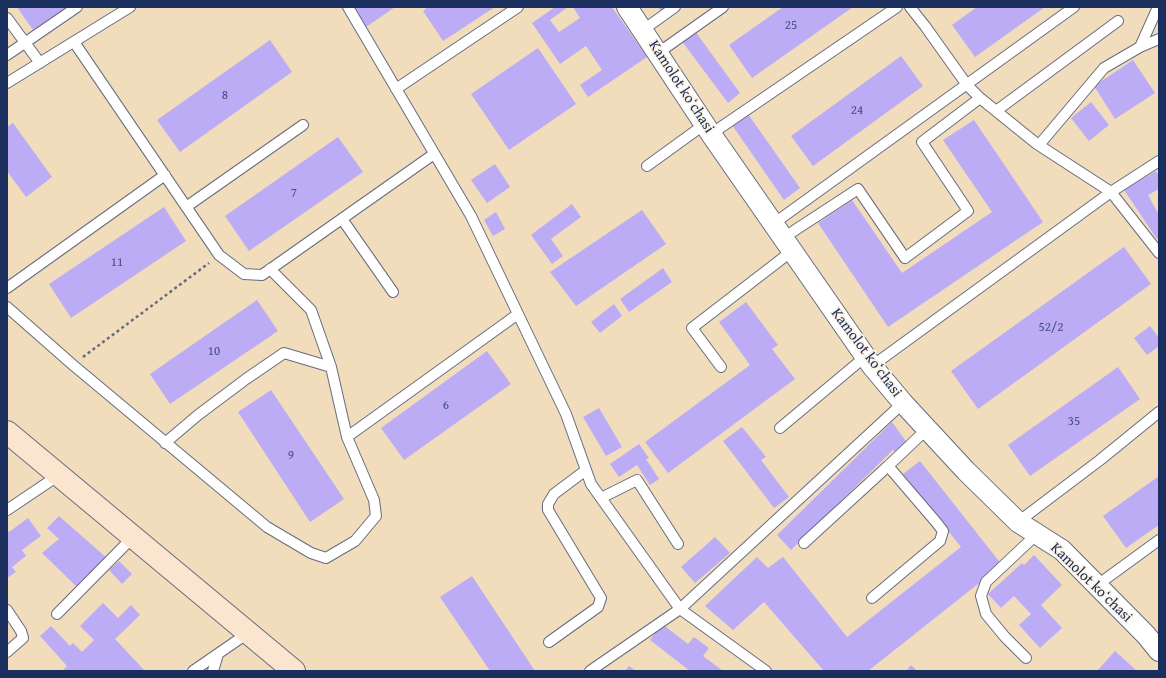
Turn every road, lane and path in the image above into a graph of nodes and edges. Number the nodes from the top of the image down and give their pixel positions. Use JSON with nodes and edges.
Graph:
{"nodes":[{"id":1,"x":77,"y":7,"type":"edge"},
{"id":2,"x":130,"y":7,"type":"edge"},
{"id":3,"x":348,"y":7,"type":"edge"},
{"id":4,"x":518,"y":7,"type":"edge"},
{"id":5,"x":627,"y":7,"type":"edge"},
{"id":6,"x":675,"y":7,"type":"edge"},
{"id":7,"x":723,"y":7,"type":"edge"},
{"id":8,"x":897,"y":7,"type":"edge"},
{"id":9,"x":910,"y":7,"type":"edge"},
{"id":10,"x":1074,"y":7,"type":"edge"},
{"id":11,"x":1158,"y":7,"type":"edge"},
{"id":12,"x":7,"y":18,"type":"edge"},
{"id":13,"x":1118,"y":21,"type":"dead end"},
{"id":14,"x":643,"y":30,"type":"junction"},
{"id":15,"x":1159,"y":39,"type":"edge"},
{"id":16,"x":74,"y":42,"type":"junction"},
{"id":17,"x":25,"y":43,"type":"junction"},
{"id":18,"x":1140,"y":47,"type":"junction"},
{"id":19,"x":658,"y":53,"type":"junction"},
{"id":20,"x":7,"y":55,"type":"edge"},
{"id":21,"x":40,"y":63,"type":"junction"},
{"id":22,"x":7,"y":83,"type":"edge"},
{"id":23,"x":967,"y":85,"type":"junction"},
{"id":24,"x":396,"y":89,"type":"junction"},
{"id":25,"x":980,"y":98,"type":"junction"},
{"id":26,"x":996,"y":111,"type":"junction"},
{"id":27,"x":303,"y":125,"type":"dead end"},
{"id":28,"x":708,"y":129,"type":"junction"},
{"id":29,"x":1039,"y":145,"type":"junction"},
{"id":30,"x":434,"y":154,"type":"junction"},
{"id":31,"x":1159,"y":161,"type":"edge"},
{"id":32,"x":647,"y":166,"type":"dead end"},
{"id":33,"x":165,"y":175,"type":"junction"},
{"id":34,"x":1111,"y":192,"type":"junction"},
{"id":35,"x":186,"y":206,"type":"junction"},
{"id":36,"x":342,"y":219,"type":"junction"},
{"id":37,"x":782,"y":237,"type":"junction"},
{"id":38,"x":1159,"y":253,"type":"edge"},
{"id":39,"x":219,"y":255,"type":"junction"},
{"id":40,"x":270,"y":269,"type":"junction"},
{"id":41,"x":7,"y":288,"type":"edge"},
{"id":42,"x":393,"y":292,"type":"dead end"},
{"id":43,"x":7,"y":307,"type":"edge"},
{"id":44,"x":518,"y":314,"type":"junction"},
{"id":45,"x":869,"y":361,"type":"junction"},
{"id":46,"x":73,"y":365,"type":"junction"},
{"id":47,"x":331,"y":367,"type":"junction"},
{"id":48,"x":721,"y":367,"type":"dead end"},
{"id":49,"x":903,"y":403,"type":"junction"},
{"id":50,"x":1159,"y":412,"type":"edge"},
{"id":51,"x":780,"y":428,"type":"dead end"},
{"id":52,"x":927,"y":429,"type":"junction"},
{"id":53,"x":7,"y":432,"type":"edge"},
{"id":54,"x":347,"y":437,"type":"junction"},
{"id":55,"x":165,"y":443,"type":"junction"},
{"id":56,"x":888,"y":466,"type":"junction"},
{"id":57,"x":586,"y":470,"type":"junction"},
{"id":58,"x":58,"y":475,"type":"junction"},
{"id":59,"x":601,"y":498,"type":"junction"},
{"id":60,"x":7,"y":510,"type":"edge"},
{"id":61,"x":1018,"y":522,"type":"junction"},
{"id":62,"x":1037,"y":534,"type":"junction"},
{"id":63,"x":133,"y":536,"type":"junction"},
{"id":64,"x":1159,"y":540,"type":"edge"},
{"id":65,"x":804,"y":543,"type":"dead end"},
{"id":66,"x":678,"y":544,"type":"dead end"},
{"id":67,"x":1096,"y":586,"type":"junction"},
{"id":68,"x":872,"y":598,"type":"dead end"},
{"id":69,"x":680,"y":609,"type":"junction"},
{"id":70,"x":7,"y":610,"type":"edge"},
{"id":71,"x":57,"y":614,"type":"dead end"},
{"id":72,"x":248,"y":633,"type":"junction"},
{"id":73,"x":549,"y":642,"type":"dead end"},
{"id":74,"x":1159,"y":651,"type":"edge"},
{"id":75,"x":7,"y":652,"type":"edge"},
{"id":76,"x":218,"y":654,"type":"junction"},
{"id":77,"x":1026,"y":658,"type":"dead end"},
{"id":78,"x":193,"y":671,"type":"edge"},
{"id":79,"x":213,"y":671,"type":"edge"},
{"id":80,"x":294,"y":671,"type":"edge"},
{"id":81,"x":590,"y":671,"type":"edge"},
{"id":82,"x":766,"y":671,"type":"edge"}],
"edges":[{"from":1,"to":17,"type":"lane"},
{"from":2,"to":16,"type":"lane"},
{"from":3,"to":24,"type":"lane"},
{"from":4,"to":24,"type":"lane"},
{"from":5,"to":14,"type":"street","name":"Kamolot koʻchasi"},
{"from":6,"to":14,"type":"lane"},
{"from":7,"to":19,"type":"lane"},
{"from":8,"to":28,"type":"lane"},
{"from":9,"to":23,"type":"lane"},
{"from":10,"to":23,"type":"lane"},
{"from":11,"to":18,"type":"lane"},
{"from":12,"to":17,"type":"lane"},
{"from":13,"to":26,"type":"lane"},
{"from":14,"to":19,"type":"street","name":"Kamolot koʻchasi"},
{"from":15,"to":18,"type":"lane"},
{"from":16,"to":21,"type":"lane"},
{"from":16,"to":33,"type":"lane"},
{"from":17,"to":20,"type":"lane"},
{"from":17,"to":21,"type":"lane"},
{"from":18,"to":29,"type":"lane"},
{"from":19,"to":28,"type":"street","name":"Kamolot koʻchasi"},
{"from":21,"to":22,"type":"lane"},
{"from":23,"to":25,"type":"lane"},
{"from":23,"to":37,"type":"lane"},
{"from":24,"to":30,"type":"lane"},
{"from":25,"to":26,"type":"lane"},
{"from":25,"to":37,"type":"lane"},
{"from":26,"to":29,"type":"lane"},
{"from":27,"to":35,"type":"lane"},
{"from":28,"to":32,"type":"lane"},
{"from":28,"to":37,"type":"street","name":"Kamolot koʻchasi"},
{"from":29,"to":34,"type":"lane"},
{"from":30,"to":36,"type":"lane"},
{"from":30,"to":44,"type":"lane"},
{"from":31,"to":34,"type":"lane"},
{"from":33,"to":35,"type":"lane"},
{"from":33,"to":41,"type":"lane"},
{"from":34,"to":38,"type":"lane"},
{"from":34,"to":45,"type":"lane"},
{"from":35,"to":39,"type":"lane"},
{"from":36,"to":40,"type":"lane"},
{"from":36,"to":42,"type":"lane"},
{"from":37,"to":45,"type":"street","name":"Kamolot koʻchasi"},
{"from":37,"to":48,"type":"lane"},
{"from":39,"to":40,"type":"lane"},
{"from":39,"to":46,"type":"path"},
{"from":40,"to":47,"type":"lane"},
{"from":43,"to":46,"type":"lane"},
{"from":44,"to":54,"type":"lane"},
{"from":44,"to":57,"type":"lane"},
{"from":45,"to":49,"type":"street","name":"Kamolot koʻchasi"},
{"from":45,"to":51,"type":"lane"},
{"from":46,"to":55,"type":"lane"},
{"from":47,"to":54,"type":"lane"},
{"from":47,"to":55,"type":"lane"},
{"from":49,"to":52,"type":"street","name":"Kamolot koʻchasi"},
{"from":49,"to":69,"type":"lane"},
{"from":50,"to":61,"type":"lane"},
{"from":52,"to":56,"type":"lane"},
{"from":52,"to":61,"type":"street","name":"Kamolot koʻchasi"},
{"from":53,"to":58,"type":"street"},
{"from":54,"to":55,"type":"lane"},
{"from":56,"to":65,"type":"lane"},
{"from":56,"to":68,"type":"lane"},
{"from":57,"to":59,"type":"lane"},
{"from":57,"to":73,"type":"lane"},
{"from":58,"to":60,"type":"lane"},
{"from":58,"to":63,"type":"street"},
{"from":59,"to":66,"type":"lane"},
{"from":59,"to":69,"type":"lane"},
{"from":61,"to":62,"type":"street","name":"Kamolot koʻchasi"},
{"from":62,"to":67,"type":"street","name":"Kamolot koʻchasi"},
{"from":62,"to":77,"type":"lane"},
{"from":63,"to":71,"type":"lane"},
{"from":63,"to":72,"type":"street"},
{"from":64,"to":67,"type":"lane"},
{"from":67,"to":74,"type":"street","name":"Kamolot koʻchasi"},
{"from":69,"to":81,"type":"lane"},
{"from":69,"to":82,"type":"lane"},
{"from":70,"to":75,"type":"lane"},
{"from":72,"to":76,"type":"lane"},
{"from":72,"to":80,"type":"street"},
{"from":76,"to":78,"type":"lane"},
{"from":76,"to":79,"type":"lane"}]}
